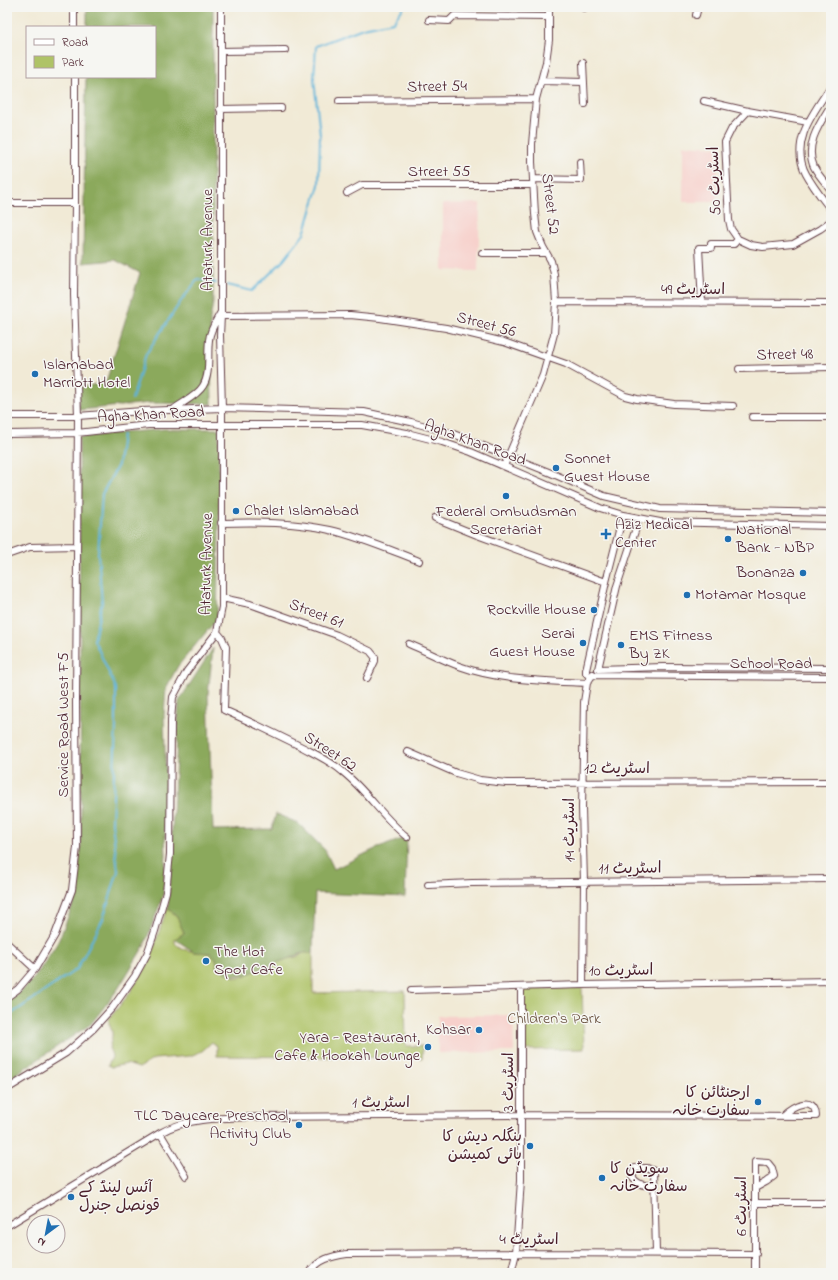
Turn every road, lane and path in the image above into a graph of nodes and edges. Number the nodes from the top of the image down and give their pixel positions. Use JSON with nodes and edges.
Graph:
{"nodes":[{"id":1,"x":74,"y":7,"type":"edge"},
{"id":2,"x":221,"y":7,"type":"edge"},
{"id":3,"x":549,"y":7,"type":"edge"},
{"id":4,"x":698,"y":7,"type":"edge"},
{"id":5,"x":696,"y":15,"type":"dead end"},
{"id":6,"x":549,"y":17,"type":"junction"},
{"id":7,"x":429,"y":20,"type":"dead end"},
{"id":8,"x":74,"y":26,"type":"edge"},
{"id":9,"x":285,"y":50,"type":"dead end"},
{"id":10,"x":221,"y":52,"type":"junction"},
{"id":11,"x":583,"y":63,"type":"dead end"},
{"id":12,"x":74,"y":78,"type":"edge"},
{"id":13,"x":542,"y":81,"type":"junction"},
{"id":14,"x":584,"y":82,"type":"junction"},
{"id":15,"x":831,"y":86,"type":"edge"},
{"id":16,"x":536,"y":99,"type":"junction"},
{"id":17,"x":339,"y":101,"type":"dead end"},
{"id":18,"x":704,"y":101,"type":"dead end"},
{"id":19,"x":585,"y":104,"type":"dead end"},
{"id":20,"x":831,"y":105,"type":"edge"},
{"id":21,"x":220,"y":108,"type":"junction"},
{"id":22,"x":281,"y":108,"type":"dead end"},
{"id":23,"x":748,"y":111,"type":"junction"},
{"id":24,"x":808,"y":122,"type":"junction"},
{"id":25,"x":580,"y":162,"type":"dead end"},
{"id":26,"x":533,"y":182,"type":"junction"},
{"id":27,"x":831,"y":190,"type":"edge"},
{"id":28,"x":347,"y":193,"type":"dead end"},
{"id":29,"x":7,"y":203,"type":"edge"},
{"id":30,"x":76,"y":203,"type":"junction"},
{"id":31,"x":831,"y":210,"type":"edge"},
{"id":32,"x":831,"y":221,"type":"edge"},
{"id":33,"x":736,"y":241,"type":"junction"},
{"id":34,"x":482,"y":253,"type":"dead end"},
{"id":35,"x":546,"y":253,"type":"junction"},
{"id":36,"x":556,"y":302,"type":"junction"},
{"id":37,"x":702,"y":302,"type":"junction"},
{"id":38,"x":831,"y":303,"type":"edge"},
{"id":39,"x":221,"y":314,"type":"junction"},
{"id":40,"x":549,"y":358,"type":"junction"},
{"id":41,"x":831,"y":367,"type":"edge"},
{"id":42,"x":739,"y":369,"type":"dead end"},
{"id":43,"x":733,"y":406,"type":"dead end"},
{"id":44,"x":222,"y":408,"type":"junction"},
{"id":45,"x":172,"y":410,"type":"junction"},
{"id":46,"x":7,"y":416,"type":"edge"},
{"id":47,"x":78,"y":416,"type":"junction"},
{"id":48,"x":752,"y":417,"type":"dead end"},
{"id":49,"x":831,"y":417,"type":"edge"},
{"id":50,"x":222,"y":425,"type":"junction"},
{"id":51,"x":78,"y":433,"type":"junction"},
{"id":52,"x":7,"y":434,"type":"edge"},
{"id":53,"x":508,"y":455,"type":"junction"},
{"id":54,"x":504,"y":466,"type":"junction"},
{"id":55,"x":660,"y":509,"type":"junction"},
{"id":56,"x":831,"y":513,"type":"edge"},
{"id":57,"x":623,"y":515,"type":"junction"},
{"id":58,"x":435,"y":518,"type":"dead end"},
{"id":59,"x":639,"y":519,"type":"junction"},
{"id":60,"x":660,"y":522,"type":"junction"},
{"id":61,"x":221,"y":523,"type":"junction"},
{"id":62,"x":831,"y":526,"type":"edge"},
{"id":63,"x":77,"y":546,"type":"junction"},
{"id":64,"x":7,"y":555,"type":"edge"},
{"id":65,"x":419,"y":561,"type":"dead end"},
{"id":66,"x":606,"y":582,"type":"junction"},
{"id":67,"x":222,"y":598,"type":"junction"},
{"id":68,"x":217,"y":632,"type":"junction"},
{"id":69,"x":409,"y":644,"type":"dead end"},
{"id":70,"x":831,"y":668,"type":"edge"},
{"id":71,"x":598,"y":669,"type":"junction"},
{"id":72,"x":586,"y":670,"type":"junction"},
{"id":73,"x":591,"y":676,"type":"junction"},
{"id":74,"x":831,"y":677,"type":"edge"},
{"id":75,"x":366,"y":678,"type":"dead end"},
{"id":76,"x":587,"y":684,"type":"junction"},
{"id":77,"x":408,"y":752,"type":"dead end"},
{"id":78,"x":583,"y":782,"type":"junction"},
{"id":79,"x":831,"y":782,"type":"edge"},
{"id":80,"x":407,"y":837,"type":"dead end"},
{"id":81,"x":831,"y":879,"type":"edge"},
{"id":82,"x":584,"y":882,"type":"junction"},
{"id":83,"x":428,"y":885,"type":"dead end"},
{"id":84,"x":7,"y":943,"type":"edge"},
{"id":85,"x":36,"y":969,"type":"junction"},
{"id":86,"x":831,"y":981,"type":"edge"},
{"id":87,"x":583,"y":985,"type":"junction"},
{"id":88,"x":521,"y":987,"type":"junction"},
{"id":89,"x":410,"y":990,"type":"dead end"},
{"id":90,"x":7,"y":997,"type":"edge"},
{"id":91,"x":7,"y":1089,"type":"edge"},
{"id":92,"x":522,"y":1114,"type":"junction"},
{"id":93,"x":784,"y":1115,"type":"junction"},
{"id":94,"x":160,"y":1133,"type":"junction"},
{"id":95,"x":186,"y":1176,"type":"dead end"},
{"id":96,"x":654,"y":1186,"type":"dead end"},
{"id":97,"x":757,"y":1187,"type":"dead end"},
{"id":98,"x":756,"y":1203,"type":"junction"},
{"id":99,"x":831,"y":1204,"type":"edge"},
{"id":100,"x":7,"y":1226,"type":"edge"},
{"id":101,"x":516,"y":1253,"type":"junction"},
{"id":102,"x":656,"y":1253,"type":"junction"},
{"id":103,"x":756,"y":1254,"type":"junction"},
{"id":104,"x":310,"y":1273,"type":"edge"},
{"id":105,"x":511,"y":1273,"type":"edge"},
{"id":106,"x":755,"y":1273,"type":"edge"}],
"edges":[{"from":1,"to":8,"type":"street"},
{"from":2,"to":10,"type":"street","name":"Ataturk Avenue"},
{"from":3,"to":6,"type":"street","name":"Street 52"},
{"from":4,"to":5,"type":"street"},
{"from":6,"to":7,"type":"street"},
{"from":6,"to":13,"type":"street","name":"Street 52"},
{"from":9,"to":10,"type":"street"},
{"from":10,"to":21,"type":"street","name":"Ataturk Avenue"},
{"from":11,"to":14,"type":"street"},
{"from":12,"to":30,"type":"street","name":"Service Road West F5"},
{"from":13,"to":14,"type":"street"},
{"from":13,"to":16,"type":"street","name":"Street 52"},
{"from":14,"to":19,"type":"street"},
{"from":15,"to":24,"type":"street"},
{"from":16,"to":17,"type":"street","name":"Street 54"},
{"from":16,"to":26,"type":"street","name":"Street 52"},
{"from":18,"to":23,"type":"street"},
{"from":20,"to":27,"type":"street"},
{"from":21,"to":22,"type":"street"},
{"from":21,"to":39,"type":"street","name":"Ataturk Avenue"},
{"from":23,"to":24,"type":"street"},
{"from":23,"to":33,"type":"street","name":"اسٹریٹ 50"},
{"from":24,"to":31,"type":"street"},
{"from":25,"to":26,"type":"street","name":"Street 55"},
{"from":26,"to":28,"type":"street","name":"Street 55"},
{"from":26,"to":35,"type":"street","name":"Street 52"},
{"from":29,"to":30,"type":"street"},
{"from":30,"to":47,"type":"street","name":"Service Road West F5"},
{"from":32,"to":33,"type":"street"},
{"from":33,"to":37,"type":"street"},
{"from":34,"to":35,"type":"street"},
{"from":35,"to":36,"type":"street","name":"Street 52"},
{"from":36,"to":37,"type":"street","name":"اسٹریٹ 49"},
{"from":36,"to":40,"type":"street","name":"Street 52"},
{"from":37,"to":38,"type":"street","name":"اسٹریٹ 49"},
{"from":39,"to":40,"type":"street","name":"Street 56"},
{"from":39,"to":44,"type":"street","name":"Ataturk Avenue"},
{"from":39,"to":45,"type":"street"},
{"from":40,"to":43,"type":"street","name":"Street 56"},
{"from":40,"to":53,"type":"street","name":"Street 52"},
{"from":41,"to":42,"type":"street","name":"Street 48"},
{"from":44,"to":45,"type":"street","name":"Agha Khan Road"},
{"from":44,"to":50,"type":"street","name":"Ataturk Avenue"},
{"from":44,"to":53,"type":"street","name":"Agha Khan Road"},
{"from":45,"to":47,"type":"street","name":"Agha Khan Road"},
{"from":46,"to":47,"type":"street","name":"Agha Khan Road"},
{"from":47,"to":51,"type":"street","name":"Service Road West F5"},
{"from":48,"to":49,"type":"street"},
{"from":50,"to":51,"type":"street","name":"Agha Khan Road"},
{"from":50,"to":54,"type":"street","name":"Agha Khan Road"},
{"from":50,"to":61,"type":"street","name":"Ataturk Avenue"},
{"from":51,"to":52,"type":"street","name":"Agha Khan Road"},
{"from":51,"to":63,"type":"street","name":"Service Road West F5"},
{"from":53,"to":54,"type":"street","name":"Street 52"},
{"from":53,"to":55,"type":"street","name":"Agha Khan Road"},
{"from":54,"to":57,"type":"street","name":"Agha Khan Road"},
{"from":55,"to":56,"type":"street","name":"Agha Khan Road"},
{"from":55,"to":60,"type":"street"},
{"from":57,"to":59,"type":"street","name":"Agha Khan Road"},
{"from":57,"to":66,"type":"street"},
{"from":58,"to":66,"type":"street"},
{"from":59,"to":60,"type":"street","name":"Agha Khan Road"},
{"from":59,"to":71,"type":"street"},
{"from":60,"to":62,"type":"street","name":"Agha Khan Road"},
{"from":61,"to":65,"type":"street"},
{"from":61,"to":67,"type":"street","name":"Ataturk Avenue"},
{"from":63,"to":64,"type":"street"},
{"from":63,"to":85,"type":"street","name":"Service Road West F5"},
{"from":66,"to":72,"type":"street"},
{"from":67,"to":68,"type":"street","name":"Ataturk Avenue"},
{"from":67,"to":75,"type":"street","name":"Street 61"},
{"from":68,"to":80,"type":"street","name":"Street 62"},
{"from":68,"to":91,"type":"street","name":"Ataturk Avenue"},
{"from":69,"to":76,"type":"street"},
{"from":70,"to":71,"type":"street","name":"School Road"},
{"from":71,"to":72,"type":"street","name":"School Road"},
{"from":71,"to":73,"type":"street","name":"اسٹریٹ 14"},
{"from":72,"to":73,"type":"street"},
{"from":73,"to":74,"type":"street","name":"School Road"},
{"from":73,"to":76,"type":"street","name":"اسٹریٹ 14"},
{"from":76,"to":78,"type":"street","name":"اسٹریٹ 14"},
{"from":77,"to":78,"type":"street","name":"اسٹریٹ 12"},
{"from":78,"to":79,"type":"street","name":"اسٹریٹ 12"},
{"from":78,"to":82,"type":"street","name":"اسٹریٹ 14"},
{"from":81,"to":82,"type":"street","name":"اسٹریٹ 11"},
{"from":82,"to":83,"type":"street","name":"اسٹریٹ 11"},
{"from":82,"to":87,"type":"street","name":"اسٹریٹ 14"},
{"from":84,"to":85,"type":"street"},
{"from":85,"to":90,"type":"street","name":"Service Road West F5"},
{"from":86,"to":87,"type":"street","name":"اسٹریٹ 10"},
{"from":87,"to":88,"type":"street","name":"اسٹریٹ 10"},
{"from":88,"to":89,"type":"street","name":"اسٹریٹ 10"},
{"from":88,"to":92,"type":"street","name":"اسٹریٹ 3"},
{"from":92,"to":93,"type":"street","name":"اسٹریٹ 1"},
{"from":92,"to":94,"type":"street","name":"اسٹریٹ 1"},
{"from":92,"to":101,"type":"street","name":"اسٹریٹ 3"},
{"from":93,"to":93,"type":"street","name":"اسٹریٹ 1"},
{"from":94,"to":95,"type":"street"},
{"from":94,"to":100,"type":"street","name":"اسٹریٹ 1"},
{"from":96,"to":102,"type":"street"},
{"from":97,"to":98,"type":"street","name":"اسٹریٹ 6"},
{"from":98,"to":99,"type":"street"},
{"from":98,"to":103,"type":"street","name":"اسٹریٹ 6"},
{"from":101,"to":102,"type":"street","name":"اسٹریٹ 4"},
{"from":101,"to":104,"type":"street","name":"اسٹریٹ 4"},
{"from":101,"to":105,"type":"street","name":"اسٹریٹ 3"},
{"from":102,"to":103,"type":"street","name":"اسٹریٹ 4"},
{"from":103,"to":106,"type":"street","name":"اسٹریٹ 6"}]}
